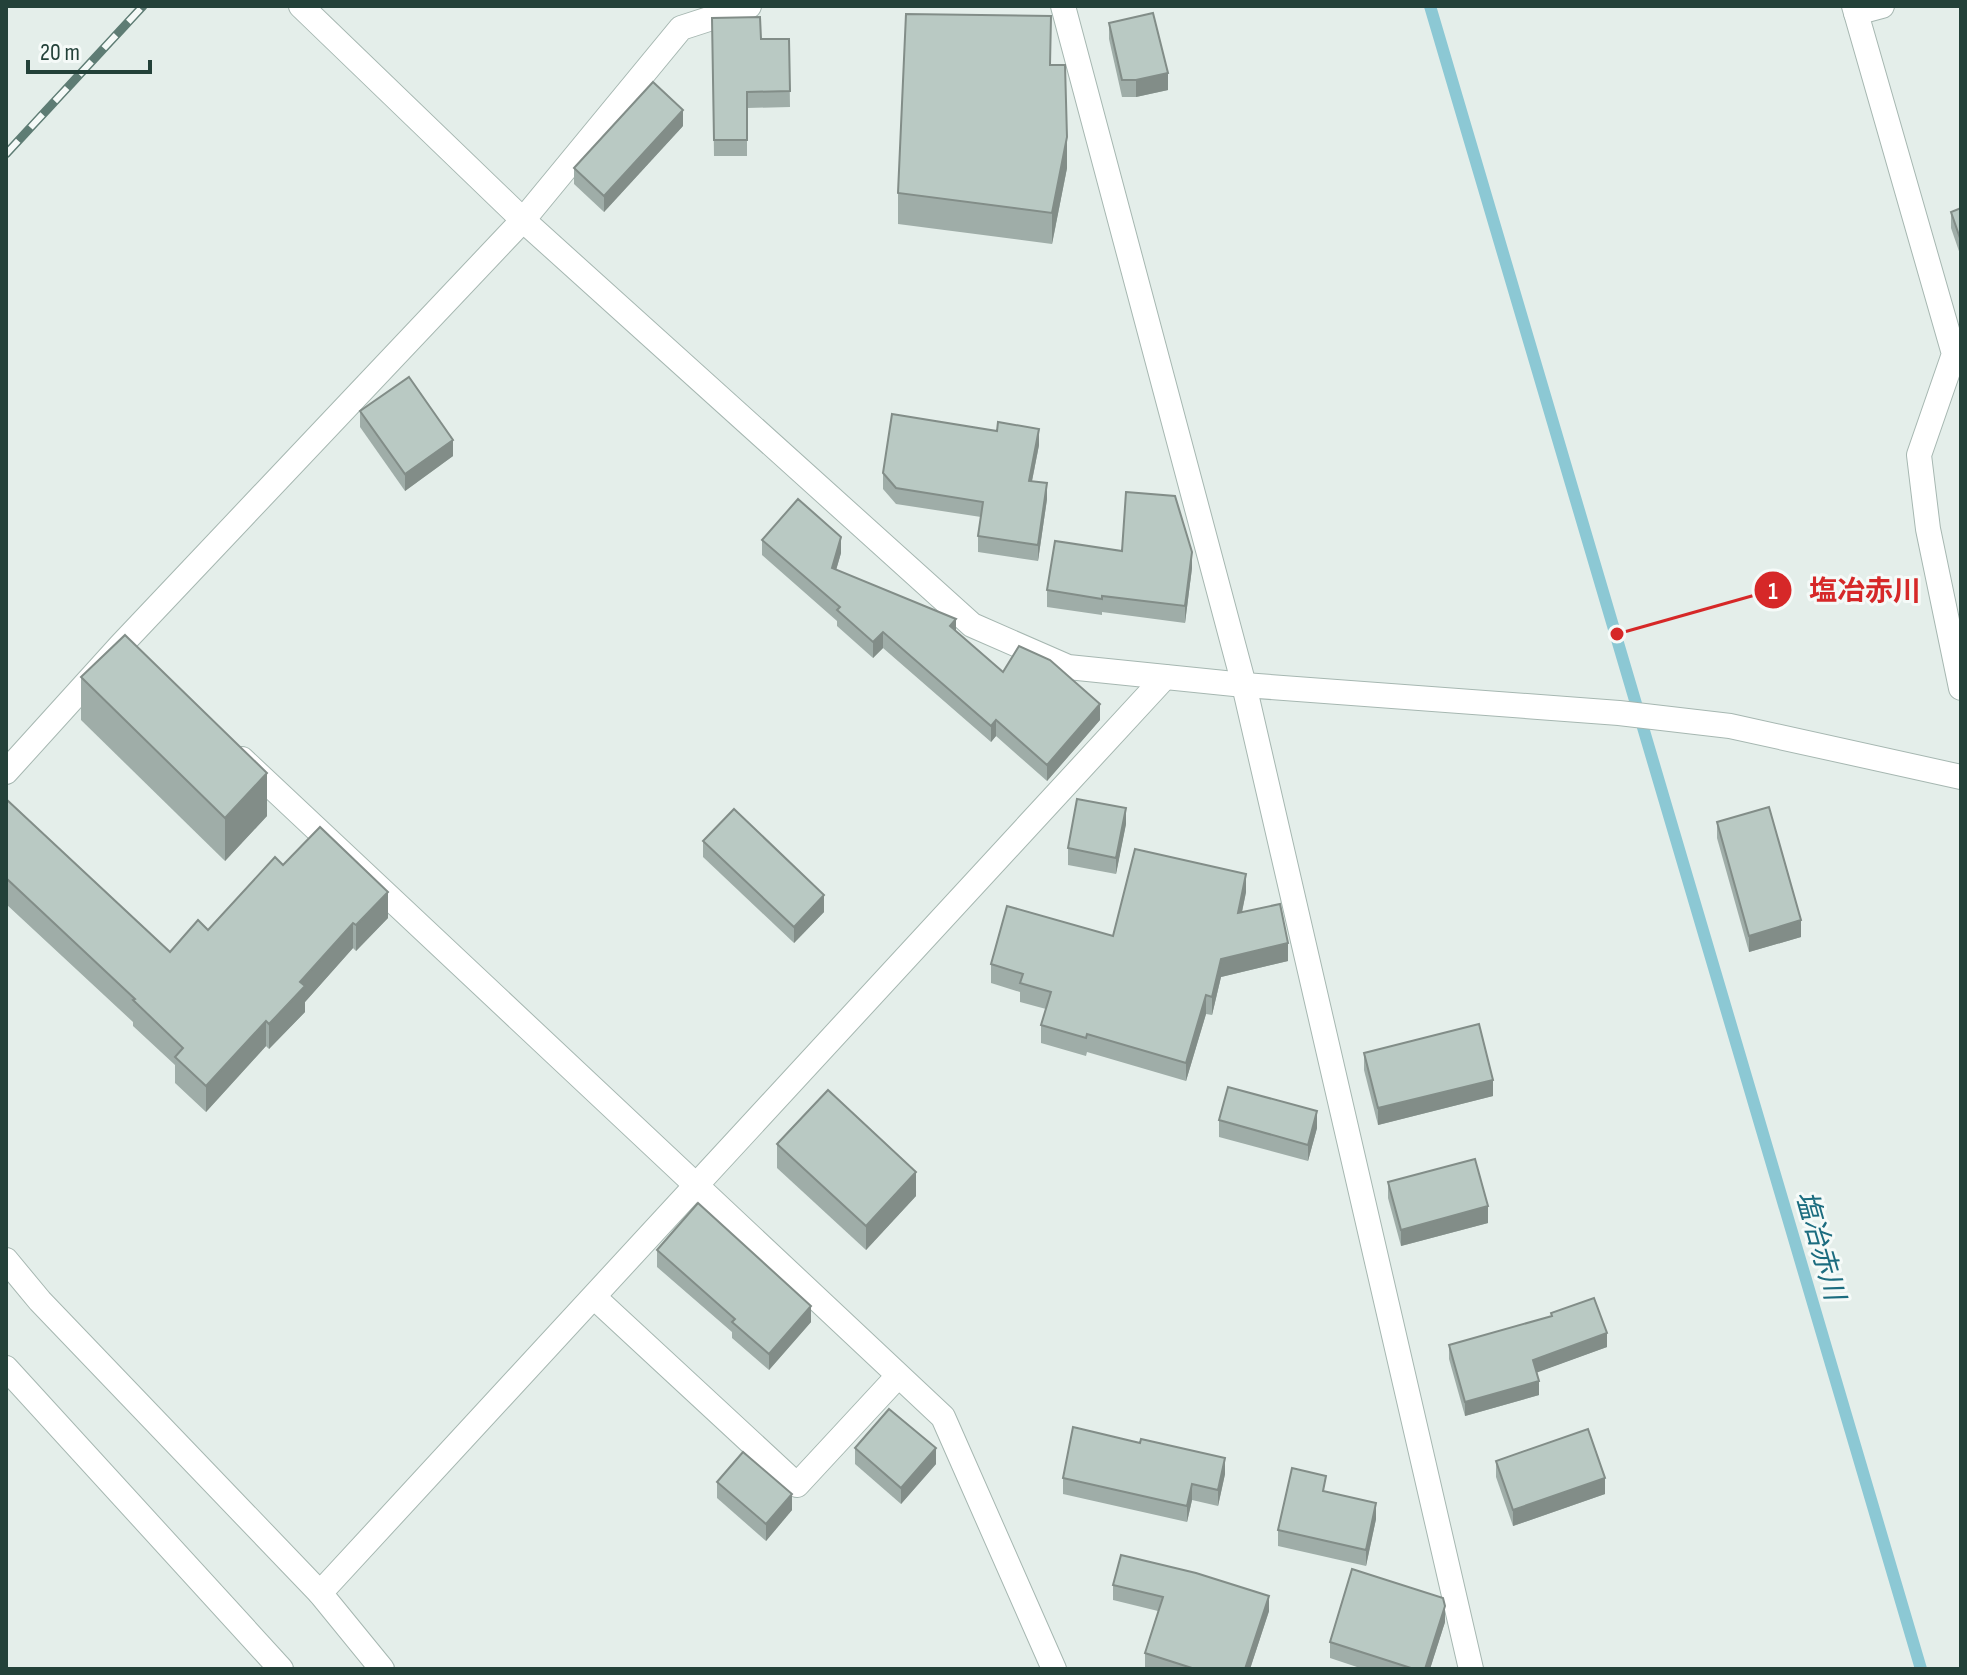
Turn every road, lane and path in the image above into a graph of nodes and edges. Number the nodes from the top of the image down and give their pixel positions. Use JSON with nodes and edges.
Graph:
{"nodes":[{"id":1,"x":301,"y":6,"type":"edge"},
{"id":2,"x":749,"y":6,"type":"edge"},
{"id":3,"x":1063,"y":6,"type":"edge"},
{"id":4,"x":1882,"y":6,"type":"edge"},
{"id":5,"x":1855,"y":9,"type":"edge"},
{"id":6,"x":682,"y":17,"type":"edge"},
{"id":7,"x":523,"y":220,"type":"junction"},
{"id":8,"x":1165,"y":677,"type":"junction"},
{"id":9,"x":1244,"y":685,"type":"junction"},
{"id":10,"x":1961,"y":688,"type":"edge"},
{"id":11,"x":225,"y":743,"type":"edge"},
{"id":12,"x":6,"y":772,"type":"edge"},
{"id":13,"x":1961,"y":777,"type":"edge"},
{"id":14,"x":697,"y":1186,"type":"junction"},
{"id":15,"x":6,"y":1260,"type":"edge"},
{"id":16,"x":594,"y":1297,"type":"junction"},
{"id":17,"x":6,"y":1368,"type":"edge"},
{"id":18,"x":898,"y":1376,"type":"junction"},
{"id":19,"x":320,"y":1593,"type":"junction"},
{"id":20,"x":281,"y":1669,"type":"edge"},
{"id":21,"x":382,"y":1669,"type":"edge"},
{"id":22,"x":1054,"y":1669,"type":"edge"},
{"id":23,"x":1471,"y":1669,"type":"edge"}],
"edges":[{"from":1,"to":7,"type":"street"},
{"from":2,"to":6,"type":"street"},
{"from":3,"to":9,"type":"street"},
{"from":4,"to":5,"type":"street"},
{"from":5,"to":10,"type":"street"},
{"from":6,"to":7,"type":"street"},
{"from":7,"to":8,"type":"street"},
{"from":7,"to":12,"type":"street"},
{"from":8,"to":9,"type":"street"},
{"from":8,"to":14,"type":"street"},
{"from":9,"to":13,"type":"street"},
{"from":9,"to":23,"type":"street"},
{"from":11,"to":14,"type":"street"},
{"from":14,"to":16,"type":"street"},
{"from":14,"to":18,"type":"street"},
{"from":15,"to":19,"type":"street"},
{"from":16,"to":18,"type":"street"},
{"from":16,"to":19,"type":"street"},
{"from":17,"to":20,"type":"street"},
{"from":18,"to":22,"type":"street"},
{"from":19,"to":21,"type":"street"}]}
